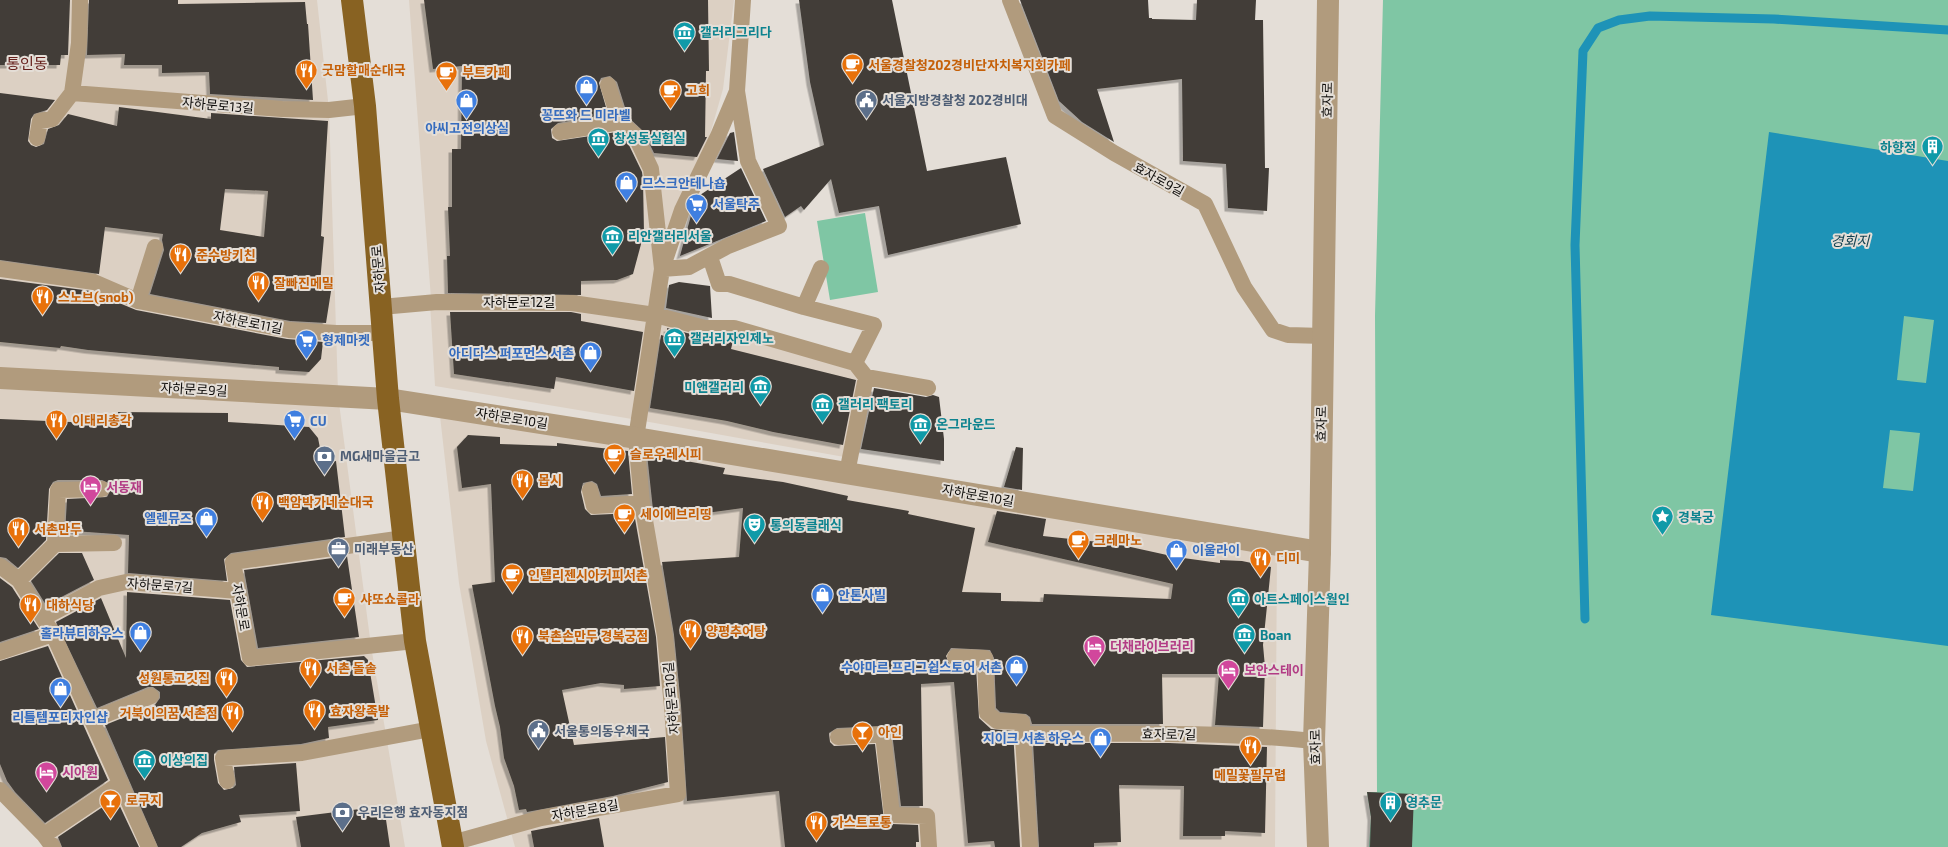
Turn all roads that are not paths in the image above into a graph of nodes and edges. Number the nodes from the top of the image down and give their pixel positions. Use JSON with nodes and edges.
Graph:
{"nodes":[{"id":1,"x":80,"y":0,"type":"edge"},
{"id":2,"x":352,"y":0,"type":"edge"},
{"id":3,"x":743,"y":0,"type":"edge"},
{"id":4,"x":1010,"y":0,"type":"edge"},
{"id":5,"x":1328,"y":0,"type":"edge"},
{"id":6,"x":608,"y":85,"type":"dead end"},
{"id":7,"x":737,"y":91,"type":"junction"},
{"id":8,"x":72,"y":93,"type":"junction"},
{"id":9,"x":365,"y":106,"type":"junction"},
{"id":10,"x":620,"y":122,"type":"junction"},
{"id":11,"x":560,"y":132,"type":"dead end"},
{"id":12,"x":37,"y":138,"type":"dead end"},
{"id":13,"x":155,"y":247,"type":"dead end"},
{"id":14,"x":710,"y":257,"type":"junction"},
{"id":15,"x":821,"y":268,"type":"dead end"},
{"id":16,"x":0,"y":269,"type":"edge"},
{"id":17,"x":662,"y":269,"type":"junction"},
{"id":18,"x":138,"y":301,"type":"junction"},
{"id":19,"x":381,"y":307,"type":"junction"},
{"id":20,"x":804,"y":307,"type":"junction"},
{"id":21,"x":655,"y":315,"type":"junction"},
{"id":22,"x":382,"y":334,"type":"junction"},
{"id":23,"x":1323,"y":336,"type":"junction"},
{"id":24,"x":855,"y":363,"type":"junction"},
{"id":25,"x":866,"y":377,"type":"junction"},
{"id":26,"x":0,"y":378,"type":"edge"},
{"id":27,"x":928,"y":388,"type":"dead end"},
{"id":28,"x":388,"y":399,"type":"junction"},
{"id":29,"x":636,"y":438,"type":"junction"},
{"id":30,"x":847,"y":473,"type":"junction"},
{"id":31,"x":102,"y":489,"type":"dead end"},
{"id":32,"x":590,"y":490,"type":"dead end"},
{"id":33,"x":642,"y":503,"type":"junction"},
{"id":34,"x":404,"y":538,"type":"junction"},
{"id":35,"x":114,"y":543,"type":"dead end"},
{"id":36,"x":54,"y":544,"type":"junction"},
{"id":37,"x":1320,"y":552,"type":"junction"},
{"id":38,"x":0,"y":566,"type":"edge"},
{"id":39,"x":19,"y":580,"type":"junction"},
{"id":40,"x":238,"y":591,"type":"junction"},
{"id":41,"x":43,"y":618,"type":"junction"},
{"id":42,"x":53,"y":634,"type":"junction"},
{"id":43,"x":415,"y":641,"type":"junction"},
{"id":44,"x":0,"y":652,"type":"edge"},
{"id":45,"x":955,"y":657,"type":"dead end"},
{"id":46,"x":151,"y":696,"type":"dead end"},
{"id":47,"x":92,"y":720,"type":"junction"},
{"id":48,"x":431,"y":729,"type":"junction"},
{"id":49,"x":1023,"y":734,"type":"junction"},
{"id":50,"x":838,"y":737,"type":"dead end"},
{"id":51,"x":1314,"y":741,"type":"junction"},
{"id":52,"x":675,"y":752,"type":"joint"},
{"id":53,"x":227,"y":781,"type":"dead end"},
{"id":54,"x":120,"y":783,"type":"junction"},
{"id":55,"x":0,"y":790,"type":"edge"},
{"id":56,"x":49,"y":841,"type":"edge"},
{"id":57,"x":452,"y":845,"type":"edge"},
{"id":58,"x":149,"y":847,"type":"edge"},
{"id":59,"x":929,"y":847,"type":"edge"},
{"id":60,"x":1030,"y":847,"type":"edge"},
{"id":61,"x":1318,"y":847,"type":"edge"}],
"edges":[{"from":1,"to":8,"type":"lane"},
{"from":2,"to":9,"type":"main road","name":"자하문로"},
{"from":3,"to":7,"type":"lane"},
{"from":4,"to":23,"type":"lane","name":"효자로9길"},
{"from":5,"to":23,"type":"street","name":"효자로"},
{"from":6,"to":10,"type":"lane"},
{"from":7,"to":14,"type":"lane"},
{"from":7,"to":17,"type":"lane"},
{"from":8,"to":9,"type":"lane","name":"자하문로13길"},
{"from":8,"to":12,"type":"lane"},
{"from":9,"to":19,"type":"main road","name":"자하문로"},
{"from":10,"to":11,"type":"lane"},
{"from":10,"to":17,"type":"lane"},
{"from":13,"to":18,"type":"lane"},
{"from":14,"to":17,"type":"lane"},
{"from":14,"to":20,"type":"lane"},
{"from":15,"to":20,"type":"lane"},
{"from":16,"to":18,"type":"lane","name":"자하문로11길"},
{"from":17,"to":21,"type":"lane"},
{"from":18,"to":22,"type":"lane","name":"자하문로11길"},
{"from":19,"to":21,"type":"lane","name":"자하문로12길"},
{"from":19,"to":22,"type":"main road","name":"자하문로"},
{"from":20,"to":24,"type":"lane"},
{"from":21,"to":24,"type":"lane","name":"자하문로12길"},
{"from":21,"to":29,"type":"lane","name":"자하문로10길"},
{"from":22,"to":28,"type":"main road","name":"자하문로"},
{"from":23,"to":37,"type":"street","name":"효자로"},
{"from":24,"to":25,"type":"lane"},
{"from":25,"to":27,"type":"lane"},
{"from":25,"to":30,"type":"lane"},
{"from":26,"to":28,"type":"street","name":"자하문로9길"},
{"from":28,"to":29,"type":"street","name":"자하문로10길"},
{"from":28,"to":34,"type":"main road","name":"자하문로"},
{"from":29,"to":30,"type":"street","name":"자하문로10길"},
{"from":29,"to":33,"type":"lane","name":"자하문로10길"},
{"from":30,"to":37,"type":"street","name":"자하문로10길"},
{"from":31,"to":36,"type":"lane"},
{"from":32,"to":33,"type":"lane"},
{"from":33,"to":52,"type":"lane","name":"자하문로10길"},
{"from":34,"to":40,"type":"lane","name":"자하문로"},
{"from":34,"to":43,"type":"main road","name":"자하문로"},
{"from":35,"to":36,"type":"lane"},
{"from":36,"to":39,"type":"lane"},
{"from":37,"to":51,"type":"street","name":"효자로"},
{"from":38,"to":39,"type":"lane"},
{"from":39,"to":41,"type":"lane"},
{"from":40,"to":41,"type":"lane","name":"자하문로7길"},
{"from":40,"to":43,"type":"lane","name":"자하문로"},
{"from":41,"to":42,"type":"lane"},
{"from":42,"to":44,"type":"lane"},
{"from":42,"to":47,"type":"lane"},
{"from":43,"to":48,"type":"main road","name":"자하문로"},
{"from":45,"to":49,"type":"lane"},
{"from":46,"to":47,"type":"lane"},
{"from":47,"to":54,"type":"lane"},
{"from":48,"to":53,"type":"lane"},
{"from":48,"to":57,"type":"main road","name":"자하문로"},
{"from":49,"to":51,"type":"lane","name":"효자로7길"},
{"from":49,"to":60,"type":"lane"},
{"from":50,"to":59,"type":"lane"},
{"from":51,"to":61,"type":"street","name":"효자로"},
{"from":52,"to":57,"type":"lane","name":"자하문로8길"},
{"from":54,"to":56,"type":"lane"},
{"from":54,"to":58,"type":"lane"},
{"from":55,"to":56,"type":"lane"}]}
